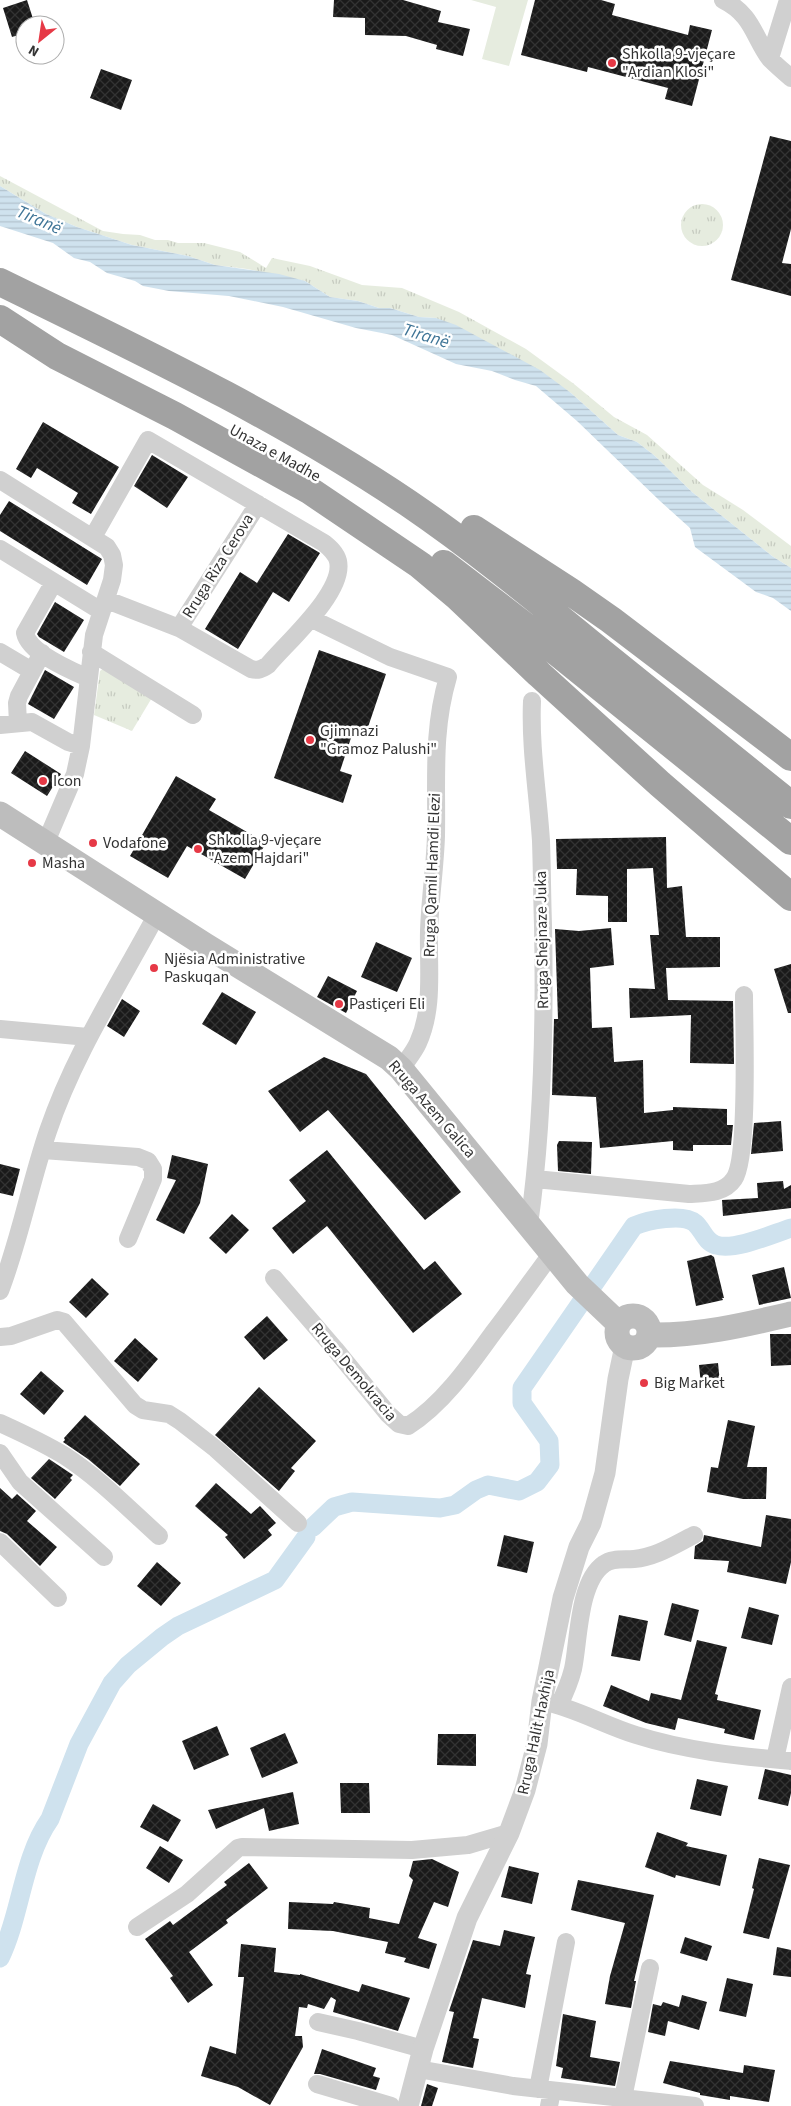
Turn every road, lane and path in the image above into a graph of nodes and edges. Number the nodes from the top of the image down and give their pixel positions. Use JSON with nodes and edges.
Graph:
{"nodes":[{"id":1,"x":723,"y":0,"type":"edge"},
{"id":2,"x":788,"y":0,"type":"edge"},
{"id":3,"x":770,"y":58,"type":"junction"},
{"id":4,"x":791,"y":78,"type":"edge"},
{"id":5,"x":0,"y":282,"type":"edge"},
{"id":6,"x":0,"y":319,"type":"edge"},
{"id":7,"x":0,"y":480,"type":"edge"},
{"id":8,"x":258,"y":504,"type":"junction"},
{"id":9,"x":93,"y":537,"type":"junction"},
{"id":10,"x":0,"y":549,"type":"edge"},
{"id":11,"x":54,"y":582,"type":"junction"},
{"id":12,"x":104,"y":606,"type":"junction"},
{"id":13,"x":312,"y":619,"type":"junction"},
{"id":14,"x":179,"y":628,"type":"junction"},
{"id":15,"x":0,"y":652,"type":"edge"},
{"id":16,"x":92,"y":652,"type":"junction"},
{"id":17,"x":42,"y":653,"type":"junction"},
{"id":18,"x":32,"y":671,"type":"junction"},
{"id":19,"x":88,"y":678,"type":"junction"},
{"id":20,"x":532,"y":701,"type":"dead end"},
{"id":21,"x":193,"y":715,"type":"dead end"},
{"id":22,"x":18,"y":723,"type":"junction"},
{"id":23,"x":0,"y":725,"type":"edge"},
{"id":24,"x":81,"y":746,"type":"junction"},
{"id":25,"x":791,"y":757,"type":"edge"},
{"id":26,"x":791,"y":805,"type":"edge"},
{"id":27,"x":0,"y":814,"type":"edge"},
{"id":28,"x":46,"y":842,"type":"junction"},
{"id":29,"x":791,"y":842,"type":"edge"},
{"id":30,"x":791,"y":897,"type":"edge"},
{"id":31,"x":158,"y":914,"type":"junction"},
{"id":32,"x":744,"y":995,"type":"dead end"},
{"id":33,"x":0,"y":1029,"type":"edge"},
{"id":34,"x":88,"y":1037,"type":"junction"},
{"id":35,"x":401,"y":1069,"type":"junction"},
{"id":36,"x":42,"y":1150,"type":"junction"},
{"id":37,"x":535,"y":1179,"type":"junction"},
{"id":38,"x":529,"y":1225,"type":"junction"},
{"id":39,"x":128,"y":1239,"type":"dead end"},
{"id":40,"x":552,"y":1253,"type":"junction"},
{"id":41,"x":274,"y":1278,"type":"dead end"},
{"id":42,"x":0,"y":1292,"type":"edge"},
{"id":43,"x":791,"y":1314,"type":"edge"},
{"id":44,"x":622,"y":1335,"type":"junction"},
{"id":45,"x":0,"y":1337,"type":"edge"},
{"id":46,"x":0,"y":1423,"type":"edge"},
{"id":47,"x":0,"y":1453,"type":"edge"},
{"id":48,"x":298,"y":1523,"type":"dead end"},
{"id":49,"x":694,"y":1535,"type":"dead end"},
{"id":50,"x":158,"y":1536,"type":"dead end"},
{"id":51,"x":0,"y":1542,"type":"edge"},
{"id":52,"x":104,"y":1556,"type":"dead end"},
{"id":53,"x":58,"y":1598,"type":"dead end"},
{"id":54,"x":791,"y":1687,"type":"edge"},
{"id":55,"x":551,"y":1703,"type":"junction"},
{"id":56,"x":783,"y":1760,"type":"edge"},
{"id":57,"x":509,"y":1833,"type":"junction"},
{"id":58,"x":137,"y":1927,"type":"dead end"},
{"id":59,"x":566,"y":1942,"type":"dead end"},
{"id":60,"x":650,"y":1968,"type":"dead end"},
{"id":61,"x":318,"y":2022,"type":"dead end"},
{"id":62,"x":421,"y":2059,"type":"junction"},
{"id":63,"x":317,"y":2084,"type":"dead end"},
{"id":64,"x":546,"y":2095,"type":"edge"},
{"id":65,"x":623,"y":2098,"type":"junction"},
{"id":66,"x":664,"y":2104,"type":"edge"},
{"id":67,"x":391,"y":2106,"type":"edge"},
{"id":68,"x":408,"y":2106,"type":"edge"},
{"id":69,"x":695,"y":2106,"type":"edge"}],
"edges":[{"from":1,"to":3,"type":"street"},
{"from":2,"to":3,"type":"street"},
{"from":3,"to":4,"type":"street"},
{"from":5,"to":25,"type":"highway"},
{"from":5,"to":26,"type":"highway"},
{"from":6,"to":29,"type":"highway","name":"Unaza e Madhe"},
{"from":6,"to":30,"type":"highway"},
{"from":7,"to":9,"type":"street"},
{"from":8,"to":9,"type":"street","name":"Rruga Riza Cerova"},
{"from":8,"to":13,"type":"street","name":"Rruga Riza Cerova"},
{"from":8,"to":14,"type":"street","name":"Rruga Riza Cerova"},
{"from":9,"to":12,"type":"street"},
{"from":10,"to":11,"type":"street","name":"Rruga Riza Cerova"},
{"from":11,"to":12,"type":"street","name":"Rruga Riza Cerova"},
{"from":11,"to":17,"type":"street"},
{"from":12,"to":14,"type":"street","name":"Rruga Riza Cerova"},
{"from":12,"to":16,"type":"street"},
{"from":13,"to":14,"type":"street","name":"Rruga Riza Cerova"},
{"from":13,"to":35,"type":"street","name":"Rruga Qamil Hamdi Elezi"},
{"from":15,"to":18,"type":"street"},
{"from":16,"to":19,"type":"street"},
{"from":16,"to":21,"type":"street"},
{"from":17,"to":18,"type":"street"},
{"from":17,"to":19,"type":"street"},
{"from":18,"to":22,"type":"street"},
{"from":19,"to":24,"type":"street"},
{"from":20,"to":37,"type":"street","name":"Rruga Shejnaze Juka"},
{"from":22,"to":23,"type":"street"},
{"from":22,"to":24,"type":"street"},
{"from":24,"to":28,"type":"street"},
{"from":27,"to":28,"type":"main road","name":"Rruga Azem Galica"},
{"from":28,"to":31,"type":"main road","name":"Rruga Azem Galica"},
{"from":31,"to":34,"type":"street"},
{"from":31,"to":35,"type":"main road","name":"Rruga Azem Galica"},
{"from":32,"to":37,"type":"street"},
{"from":33,"to":34,"type":"street"},
{"from":34,"to":36,"type":"street"},
{"from":35,"to":38,"type":"main road","name":"Rruga Azem Galica"},
{"from":36,"to":39,"type":"street"},
{"from":36,"to":42,"type":"street"},
{"from":37,"to":38,"type":"street","name":"Rruga Shejnaze Juka"},
{"from":38,"to":40,"type":"main road","name":"Rruga Azem Galica"},
{"from":40,"to":41,"type":"street","name":"Rruga Demokracia"},
{"from":40,"to":44,"type":"main road","name":"Rruga Azem Galica"},
{"from":43,"to":44,"type":"main road"},
{"from":44,"to":55,"type":"street","name":"Rruga Halit Haxhija"},
{"from":45,"to":48,"type":"street"},
{"from":46,"to":50,"type":"street"},
{"from":47,"to":52,"type":"street"},
{"from":49,"to":55,"type":"street"},
{"from":51,"to":53,"type":"street"},
{"from":54,"to":56,"type":"street"},
{"from":55,"to":56,"type":"street"},
{"from":55,"to":57,"type":"street","name":"Rruga Halit Haxhija"},
{"from":57,"to":58,"type":"street"},
{"from":57,"to":62,"type":"street","name":"Rruga Halit Haxhija"},
{"from":59,"to":64,"type":"street"},
{"from":60,"to":65,"type":"street"},
{"from":61,"to":62,"type":"street"},
{"from":62,"to":64,"type":"street"},
{"from":62,"to":68,"type":"street","name":"Rruga Halit Haxhija"},
{"from":63,"to":67,"type":"street"},
{"from":64,"to":65,"type":"street"},
{"from":65,"to":66,"type":"street"},
{"from":66,"to":69,"type":"street"}]}
